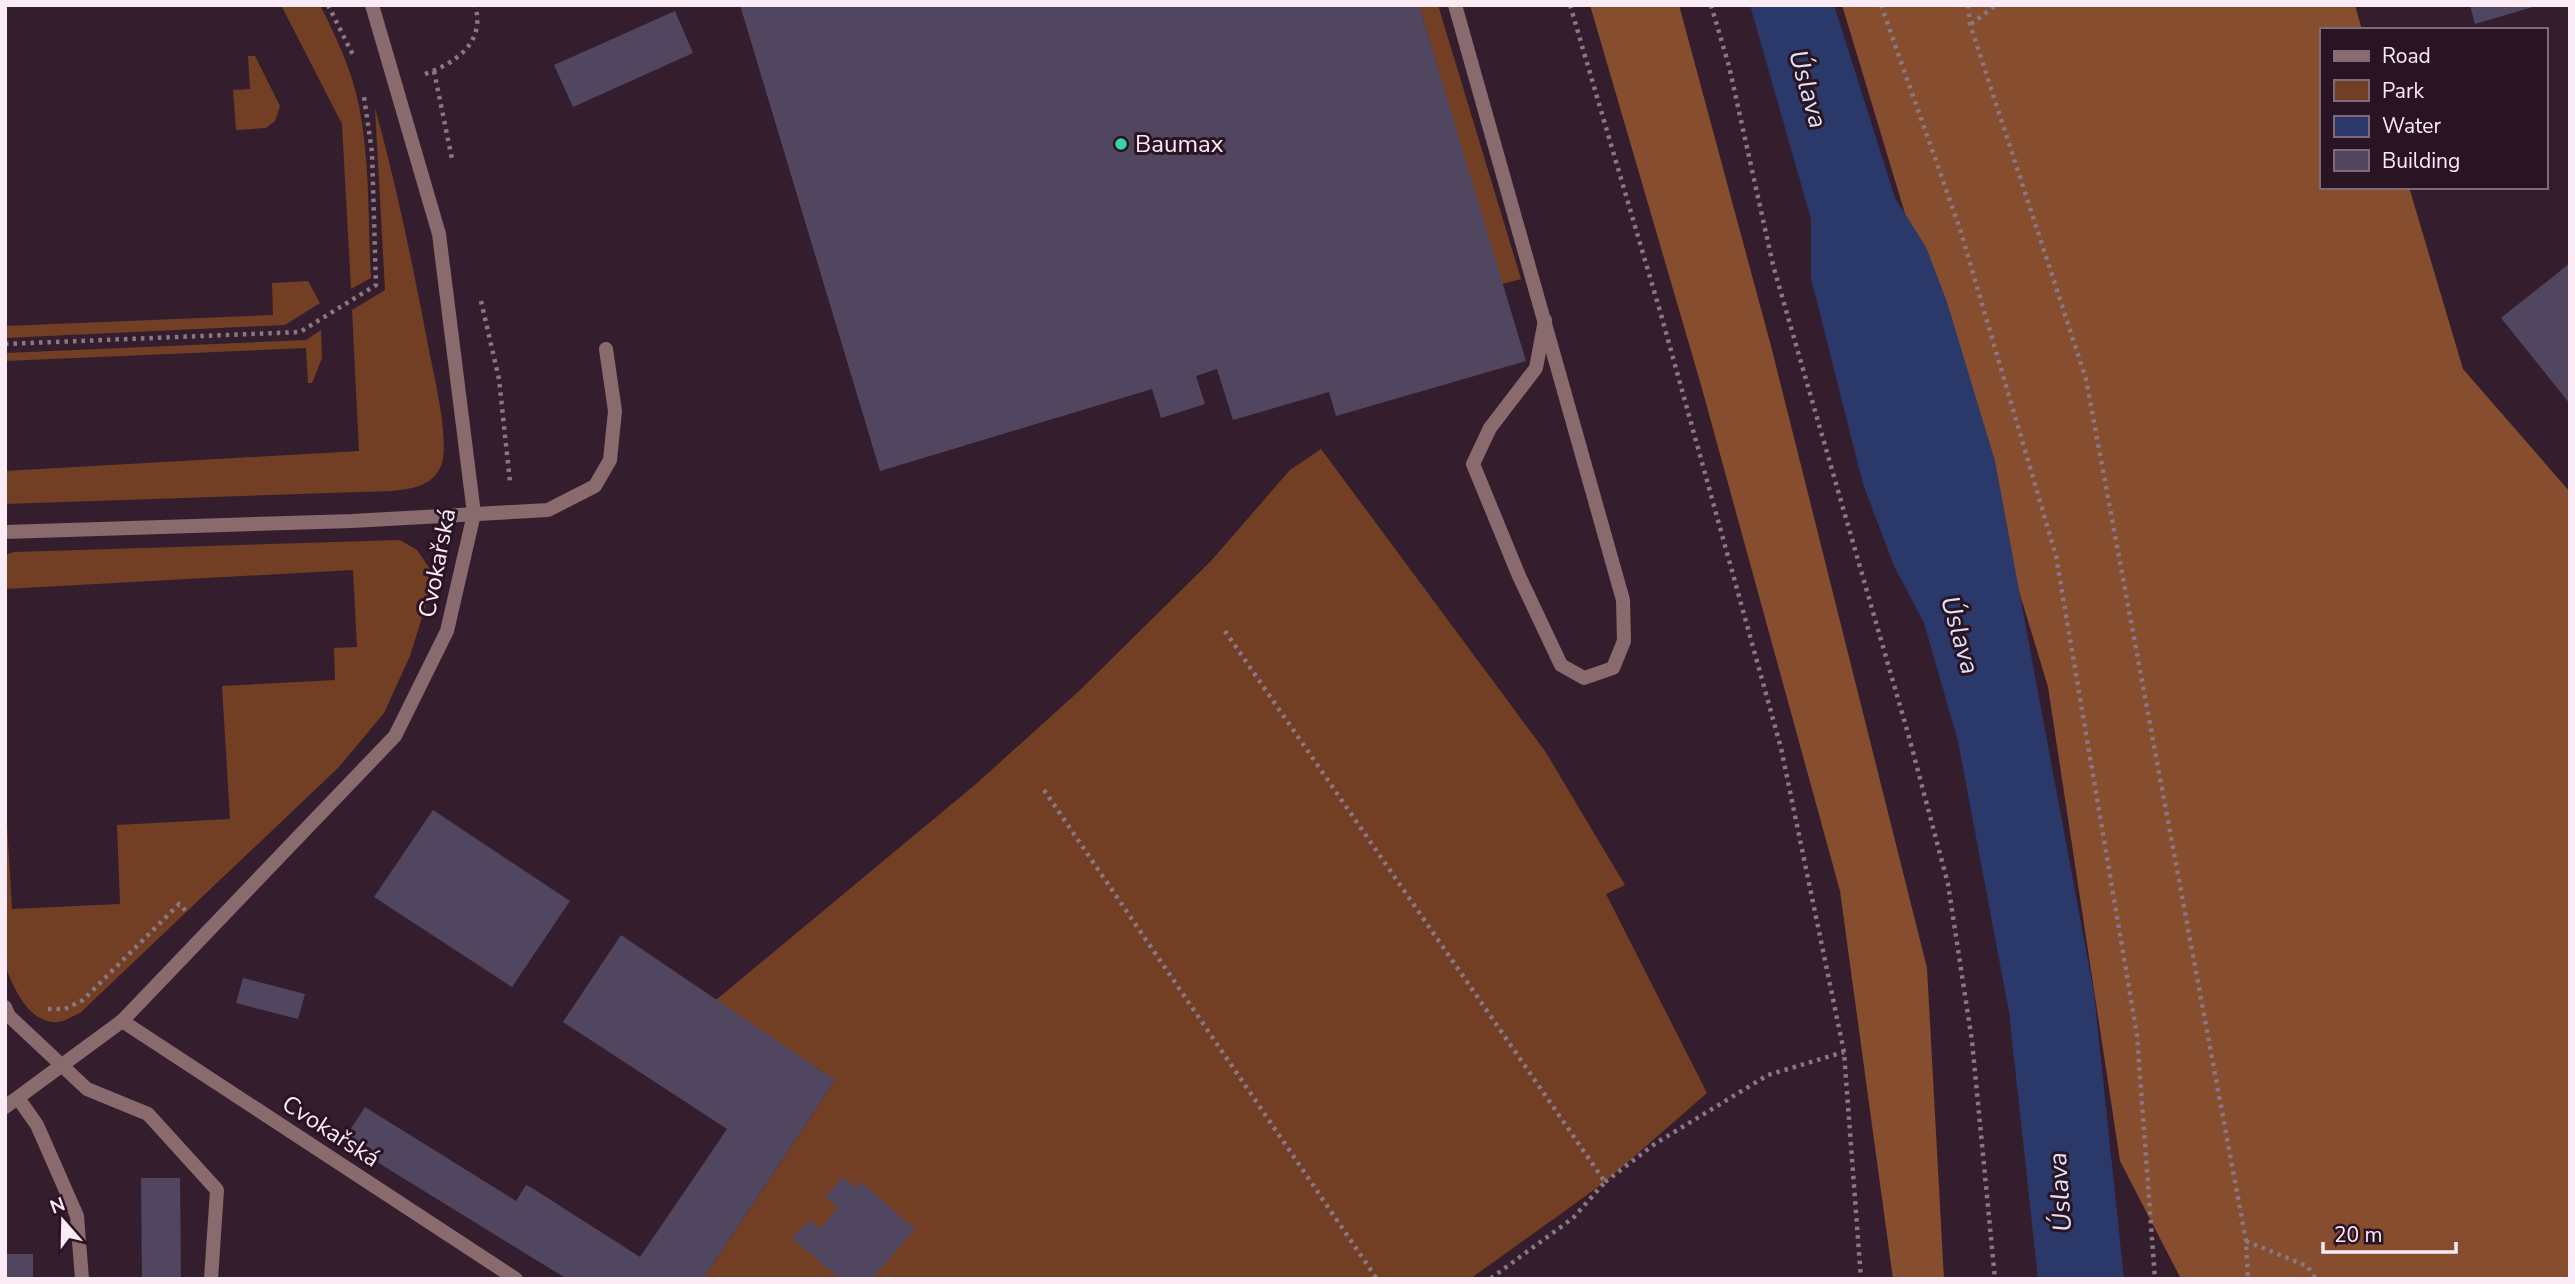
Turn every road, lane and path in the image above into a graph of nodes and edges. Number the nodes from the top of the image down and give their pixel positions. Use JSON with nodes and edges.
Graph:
{"nodes":[{"id":1,"x":328,"y":5,"type":"edge"},
{"id":2,"x":372,"y":5,"type":"edge"},
{"id":3,"x":475,"y":5,"type":"edge"},
{"id":4,"x":1455,"y":5,"type":"edge"},
{"id":5,"x":1570,"y":5,"type":"edge"},
{"id":6,"x":1711,"y":5,"type":"edge"},
{"id":7,"x":1881,"y":5,"type":"edge"},
{"id":8,"x":1969,"y":5,"type":"edge"},
{"id":9,"x":1996,"y":5,"type":"edge"},
{"id":10,"x":1970,"y":24,"type":"junction"},
{"id":11,"x":355,"y":60,"type":"dead end"},
{"id":12,"x":395,"y":85,"type":"junction"},
{"id":13,"x":1545,"y":320,"type":"junction"},
{"id":14,"x":5,"y":344,"type":"edge"},
{"id":15,"x":606,"y":349,"type":"dead end"},
{"id":16,"x":474,"y":514,"type":"junction"},
{"id":17,"x":5,"y":532,"type":"edge"},
{"id":18,"x":1225,"y":631,"type":"dead end"},
{"id":19,"x":1044,"y":790,"type":"dead end"},
{"id":20,"x":208,"y":931,"type":"junction"},
{"id":21,"x":7,"y":1012,"type":"edge"},
{"id":22,"x":122,"y":1021,"type":"junction"},
{"id":23,"x":1844,"y":1052,"type":"junction"},
{"id":24,"x":61,"y":1065,"type":"junction"},
{"id":25,"x":18,"y":1098,"type":"junction"},
{"id":26,"x":5,"y":1107,"type":"edge"},
{"id":27,"x":1605,"y":1182,"type":"junction"},
{"id":28,"x":2246,"y":1241,"type":"junction"},
{"id":29,"x":82,"y":1279,"type":"edge"},
{"id":30,"x":211,"y":1279,"type":"edge"},
{"id":31,"x":516,"y":1279,"type":"edge"},
{"id":32,"x":1377,"y":1279,"type":"edge"},
{"id":33,"x":1490,"y":1279,"type":"edge"},
{"id":34,"x":1861,"y":1279,"type":"edge"},
{"id":35,"x":1995,"y":1279,"type":"edge"},
{"id":36,"x":2155,"y":1279,"type":"edge"},
{"id":37,"x":2248,"y":1279,"type":"edge"},
{"id":38,"x":2315,"y":1279,"type":"edge"}],
"edges":[{"from":1,"to":11,"type":"path"},
{"from":2,"to":12,"type":"street","name":"Cvokařská"},
{"from":3,"to":12,"type":"path"},
{"from":4,"to":13,"type":"street"},
{"from":5,"to":23,"type":"path"},
{"from":6,"to":35,"type":"path"},
{"from":7,"to":36,"type":"path"},
{"from":8,"to":10,"type":"path"},
{"from":9,"to":10,"type":"path"},
{"from":10,"to":28,"type":"path"},
{"from":12,"to":14,"type":"path"},
{"from":12,"to":16,"type":"street","name":"Cvokařská"},
{"from":13,"to":13,"type":"street"},
{"from":15,"to":16,"type":"street"},
{"from":16,"to":17,"type":"street"},
{"from":16,"to":20,"type":"street","name":"Cvokařská"},
{"from":18,"to":27,"type":"path"},
{"from":19,"to":32,"type":"path"},
{"from":20,"to":21,"type":"path"},
{"from":20,"to":22,"type":"street","name":"Cvokařská"},
{"from":21,"to":24,"type":"street"},
{"from":22,"to":24,"type":"street","name":"Cvokařská"},
{"from":22,"to":31,"type":"street","name":"Cvokařská"},
{"from":23,"to":27,"type":"path"},
{"from":23,"to":34,"type":"path"},
{"from":24,"to":25,"type":"street","name":"Cvokařská"},
{"from":24,"to":30,"type":"street"},
{"from":25,"to":26,"type":"street","name":"Cvokařská"},
{"from":25,"to":29,"type":"street"},
{"from":27,"to":33,"type":"path"},
{"from":28,"to":37,"type":"path"},
{"from":28,"to":38,"type":"path"}]}
